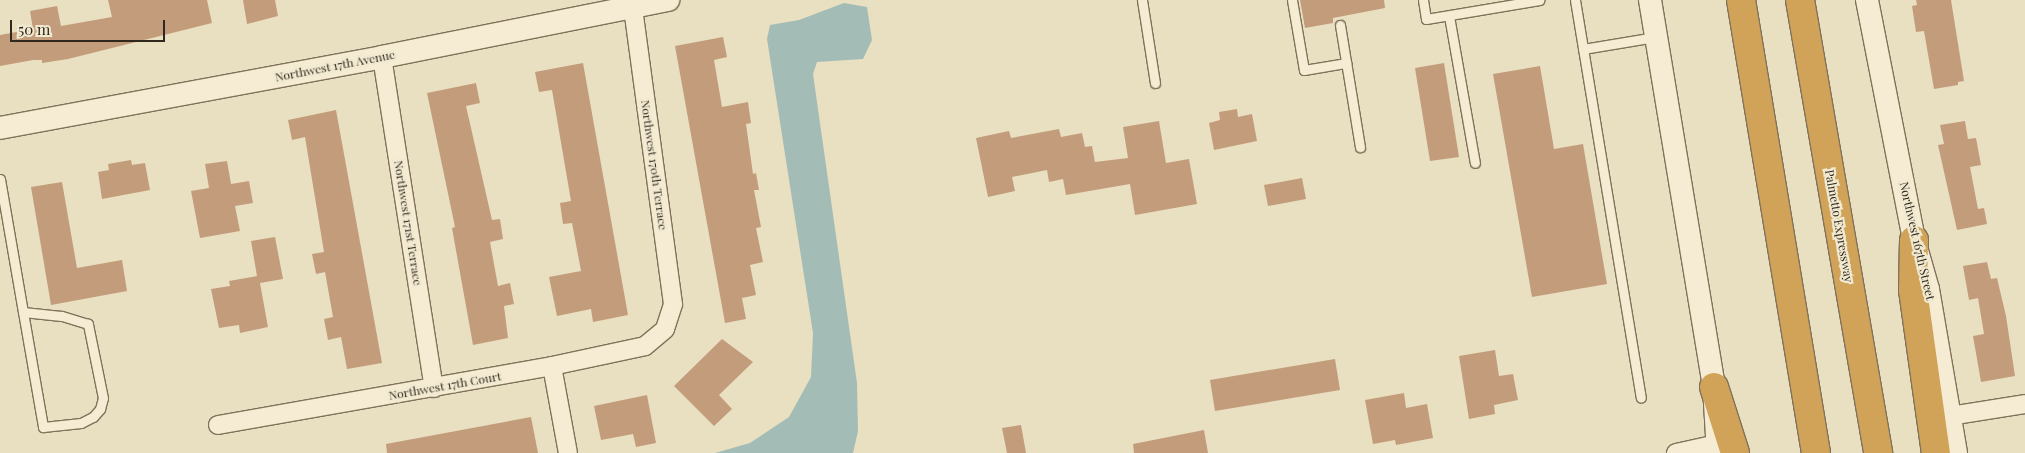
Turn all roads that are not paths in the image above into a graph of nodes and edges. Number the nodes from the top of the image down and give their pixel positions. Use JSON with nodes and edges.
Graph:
{"nodes":[{"id":1,"x":668,"y":0,"type":"edge"},
{"id":2,"x":1142,"y":0,"type":"edge"},
{"id":3,"x":1292,"y":0,"type":"edge"},
{"id":4,"x":1423,"y":0,"type":"edge"},
{"id":5,"x":1538,"y":0,"type":"edge"},
{"id":6,"x":1575,"y":0,"type":"edge"},
{"id":7,"x":1650,"y":0,"type":"edge"},
{"id":8,"x":1741,"y":0,"type":"edge"},
{"id":9,"x":1800,"y":0,"type":"edge"},
{"id":10,"x":1867,"y":0,"type":"edge"},
{"id":11,"x":632,"y":3,"type":"edge"},
{"id":12,"x":1449,"y":16,"type":"junction"},
{"id":13,"x":1340,"y":24,"type":"dead end"},
{"id":14,"x":1656,"y":37,"type":"junction"},
{"id":15,"x":1583,"y":49,"type":"junction"},
{"id":16,"x":382,"y":57,"type":"junction"},
{"id":17,"x":1346,"y":62,"type":"junction"},
{"id":18,"x":1155,"y":82,"type":"dead end"},
{"id":19,"x":0,"y":128,"type":"edge"},
{"id":20,"x":1360,"y":147,"type":"dead end"},
{"id":21,"x":1475,"y":162,"type":"dead end"},
{"id":22,"x":0,"y":178,"type":"edge"},
{"id":23,"x":1914,"y":240,"type":"junction"},
{"id":24,"x":23,"y":312,"type":"junction"},
{"id":25,"x":665,"y":329,"type":"joint"},
{"id":26,"x":552,"y":366,"type":"junction"},
{"id":27,"x":1714,"y":387,"type":"joint"},
{"id":28,"x":434,"y":388,"type":"junction"},
{"id":29,"x":1641,"y":398,"type":"dead end"},
{"id":30,"x":2025,"y":404,"type":"edge"},
{"id":31,"x":1950,"y":416,"type":"junction"},
{"id":32,"x":218,"y":425,"type":"dead end"},
{"id":33,"x":1723,"y":450,"type":"edge"},
{"id":34,"x":568,"y":453,"type":"edge"},
{"id":35,"x":1676,"y":453,"type":"edge"},
{"id":36,"x":1816,"y":453,"type":"edge"},
{"id":37,"x":1878,"y":453,"type":"edge"},
{"id":38,"x":1936,"y":453,"type":"edge"},
{"id":39,"x":1956,"y":453,"type":"edge"}],
"edges":[{"from":1,"to":11,"type":"street","name":"Northwest 17th Avenue"},
{"from":2,"to":18,"type":"lane"},
{"from":3,"to":17,"type":"lane"},
{"from":4,"to":12,"type":"lane"},
{"from":5,"to":12,"type":"lane"},
{"from":6,"to":15,"type":"lane"},
{"from":7,"to":14,"type":"street"},
{"from":8,"to":36,"type":"highway"},
{"from":9,"to":37,"type":"highway","name":"Palmetto Expressway"},
{"from":10,"to":23,"type":"street","name":"Northwest 167th Street"},
{"from":11,"to":16,"type":"street","name":"Northwest 17th Avenue"},
{"from":11,"to":25,"type":"street","name":"Northwest 170th Terrace"},
{"from":12,"to":21,"type":"lane"},
{"from":13,"to":17,"type":"lane"},
{"from":14,"to":15,"type":"lane"},
{"from":14,"to":27,"type":"street"},
{"from":15,"to":29,"type":"lane"},
{"from":16,"to":19,"type":"street","name":"Northwest 17th Avenue"},
{"from":16,"to":28,"type":"street","name":"Northwest 171st Terrace"},
{"from":17,"to":20,"type":"lane"},
{"from":22,"to":24,"type":"lane"},
{"from":23,"to":31,"type":"street","name":"Northwest 167th Street"},
{"from":23,"to":38,"type":"highway"},
{"from":24,"to":24,"type":"lane"},
{"from":25,"to":26,"type":"street","name":"Northwest 17th Court"},
{"from":26,"to":28,"type":"street","name":"Northwest 17th Court"},
{"from":26,"to":34,"type":"street"},
{"from":27,"to":33,"type":"highway"},
{"from":28,"to":32,"type":"street","name":"Northwest 17th Court"},
{"from":30,"to":31,"type":"street"},
{"from":31,"to":39,"type":"street","name":"Northwest 167th Street"},
{"from":33,"to":35,"type":"street"}]}
